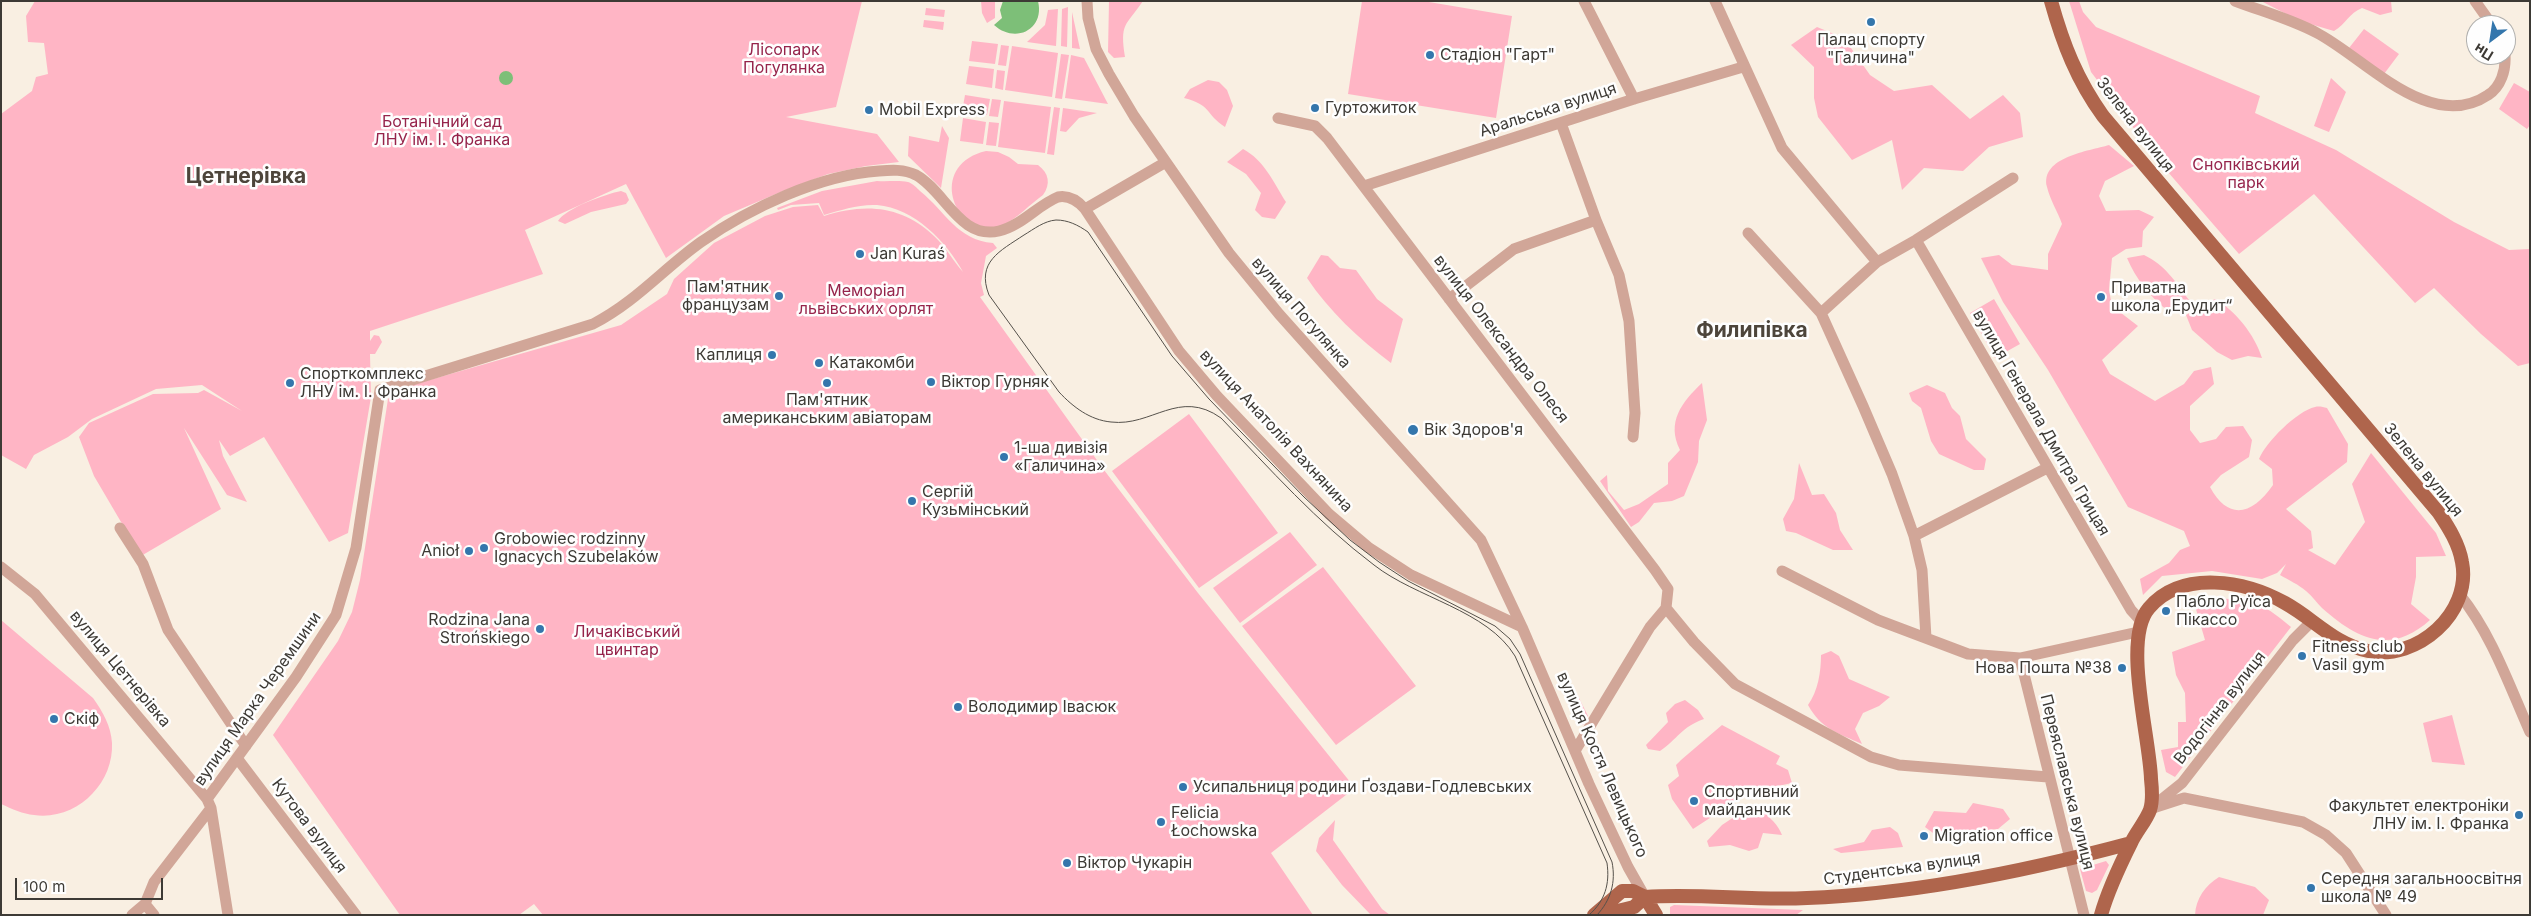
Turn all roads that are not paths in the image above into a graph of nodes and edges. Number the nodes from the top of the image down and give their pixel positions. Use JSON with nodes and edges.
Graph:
{"nodes":[{"id":1,"x":1087,"y":1,"type":"edge"},
{"id":2,"x":1584,"y":1,"type":"edge"},
{"id":3,"x":1715,"y":1,"type":"edge"},
{"id":4,"x":2051,"y":1,"type":"edge"},
{"id":5,"x":2235,"y":1,"type":"edge"},
{"id":6,"x":2475,"y":1,"type":"edge"},
{"id":7,"x":2485,"y":15,"type":"edge"},
{"id":8,"x":2504,"y":65,"type":"edge"},
{"id":9,"x":1743,"y":67,"type":"junction"},
{"id":10,"x":1634,"y":99,"type":"junction"},
{"id":11,"x":1278,"y":118,"type":"dead end"},
{"id":12,"x":1561,"y":123,"type":"junction"},
{"id":13,"x":1166,"y":162,"type":"junction"},
{"id":14,"x":2012,"y":178,"type":"dead end"},
{"id":15,"x":1364,"y":186,"type":"junction"},
{"id":16,"x":1086,"y":209,"type":"junction"},
{"id":17,"x":1596,"y":220,"type":"junction"},
{"id":18,"x":1748,"y":233,"type":"dead end"},
{"id":19,"x":1916,"y":240,"type":"junction"},
{"id":20,"x":1877,"y":262,"type":"junction"},
{"id":21,"x":1449,"y":299,"type":"junction"},
{"id":22,"x":1821,"y":313,"type":"junction"},
{"id":23,"x":380,"y":390,"type":"joint"},
{"id":24,"x":1633,"y":437,"type":"dead end"},
{"id":25,"x":2048,"y":468,"type":"junction"},
{"id":26,"x":120,"y":528,"type":"dead end"},
{"id":27,"x":1914,"y":536,"type":"junction"},
{"id":28,"x":1,"y":567,"type":"edge"},
{"id":29,"x":1782,"y":571,"type":"dead end"},
{"id":30,"x":2460,"y":595,"type":"junction"},
{"id":31,"x":1666,"y":608,"type":"junction"},
{"id":32,"x":2311,"y":622,"type":"junction"},
{"id":33,"x":1522,"y":627,"type":"junction"},
{"id":34,"x":2140,"y":627,"type":"junction"},
{"id":35,"x":1926,"y":638,"type":"junction"},
{"id":36,"x":2020,"y":658,"type":"junction"},
{"id":37,"x":2530,"y":732,"type":"edge"},
{"id":38,"x":246,"y":746,"type":"junction"},
{"id":39,"x":1575,"y":751,"type":"junction"},
{"id":40,"x":237,"y":758,"type":"junction"},
{"id":41,"x":2048,"y":777,"type":"junction"},
{"id":42,"x":209,"y":804,"type":"junction"},
{"id":43,"x":2150,"y":809,"type":"junction"},
{"id":44,"x":2131,"y":843,"type":"junction"},
{"id":45,"x":2070,"y":860,"type":"junction"},
{"id":46,"x":1645,"y":897,"type":"junction"},
{"id":47,"x":144,"y":904,"type":"junction"},
{"id":48,"x":132,"y":915,"type":"edge"},
{"id":49,"x":154,"y":915,"type":"edge"},
{"id":50,"x":228,"y":915,"type":"edge"},
{"id":51,"x":356,"y":915,"type":"edge"},
{"id":52,"x":1594,"y":915,"type":"edge"},
{"id":53,"x":1601,"y":915,"type":"edge"},
{"id":54,"x":1656,"y":915,"type":"edge"},
{"id":55,"x":2084,"y":915,"type":"edge"},
{"id":56,"x":2102,"y":915,"type":"edge"},
{"id":57,"x":2386,"y":915,"type":"edge"}],
"edges":[{"from":1,"to":13,"type":"street","name":"вулиця Погулянка"},
{"from":2,"to":10,"type":"street"},
{"from":3,"to":9,"type":"street"},
{"from":4,"to":30,"type":"main road","name":"Зелена вулиця"},
{"from":5,"to":8,"type":"street"},
{"from":6,"to":7,"type":"street"},
{"from":9,"to":10,"type":"street","name":"Аральська вулиця"},
{"from":9,"to":20,"type":"street"},
{"from":10,"to":12,"type":"street","name":"Аральська вулиця"},
{"from":11,"to":15,"type":"street","name":"вулиця Олександра Олеся"},
{"from":12,"to":15,"type":"street","name":"Аральська вулиця"},
{"from":12,"to":17,"type":"street"},
{"from":13,"to":16,"type":"street"},
{"from":13,"to":33,"type":"street","name":"вулиця Погулянка"},
{"from":14,"to":19,"type":"street"},
{"from":15,"to":21,"type":"street","name":"вулиця Олександра Олеся"},
{"from":16,"to":23,"type":"street","name":"вулиця Анатолія Вахнянина"},
{"from":16,"to":33,"type":"street","name":"вулиця Анатолія Вахнянина"},
{"from":17,"to":21,"type":"street"},
{"from":17,"to":24,"type":"street"},
{"from":18,"to":22,"type":"street"},
{"from":19,"to":20,"type":"street"},
{"from":19,"to":25,"type":"street","name":"вулиця Генерала Дмитра Грицая"},
{"from":20,"to":22,"type":"street"},
{"from":21,"to":31,"type":"street","name":"вулиця Олександра Олеся"},
{"from":22,"to":27,"type":"street"},
{"from":23,"to":38,"type":"street","name":"вулиця Марка Черемшини"},
{"from":25,"to":27,"type":"street"},
{"from":25,"to":34,"type":"street","name":"вулиця Генерала Дмитра Грицая"},
{"from":26,"to":38,"type":"street"},
{"from":27,"to":35,"type":"street"},
{"from":28,"to":42,"type":"street","name":"вулиця Цетнерівка"},
{"from":29,"to":35,"type":"street"},
{"from":30,"to":32,"type":"main road","name":"Зелена вулиця"},
{"from":30,"to":37,"type":"street"},
{"from":31,"to":39,"type":"street"},
{"from":31,"to":41,"type":"street"},
{"from":32,"to":34,"type":"main road","name":"Зелена вулиця"},
{"from":32,"to":43,"type":"street","name":"Водогінна вулиця"},
{"from":33,"to":39,"type":"street","name":"вулиця Костя Левицького"},
{"from":34,"to":36,"type":"street"},
{"from":34,"to":43,"type":"main road"},
{"from":35,"to":36,"type":"street"},
{"from":36,"to":41,"type":"street","name":"Переяславська вулиця"},
{"from":38,"to":40,"type":"street","name":"вулиця Марка Черемшини"},
{"from":39,"to":46,"type":"street","name":"вулиця Костя Левицького"},
{"from":40,"to":42,"type":"street","name":"вулиця Марка Черемшини"},
{"from":40,"to":51,"type":"street","name":"Кутова вулиця"},
{"from":41,"to":45,"type":"street","name":"Переяславська вулиця"},
{"from":42,"to":47,"type":"street","name":"вулиця Марка Черемшини"},
{"from":42,"to":50,"type":"street"},
{"from":43,"to":44,"type":"main road"},
{"from":43,"to":57,"type":"street"},
{"from":44,"to":45,"type":"main road","name":"Студентська вулиця"},
{"from":44,"to":56,"type":"main road"},
{"from":45,"to":46,"type":"main road","name":"Студентська вулиця"},
{"from":45,"to":55,"type":"street","name":"Переяславська вулиця"},
{"from":46,"to":52,"type":"main road"},
{"from":46,"to":53,"type":"main road"},
{"from":46,"to":54,"type":"main road","name":"вулиця Костя Левицького"},
{"from":47,"to":48,"type":"street","name":"вулиця Марка Черемшини"},
{"from":47,"to":49,"type":"street"}]}
